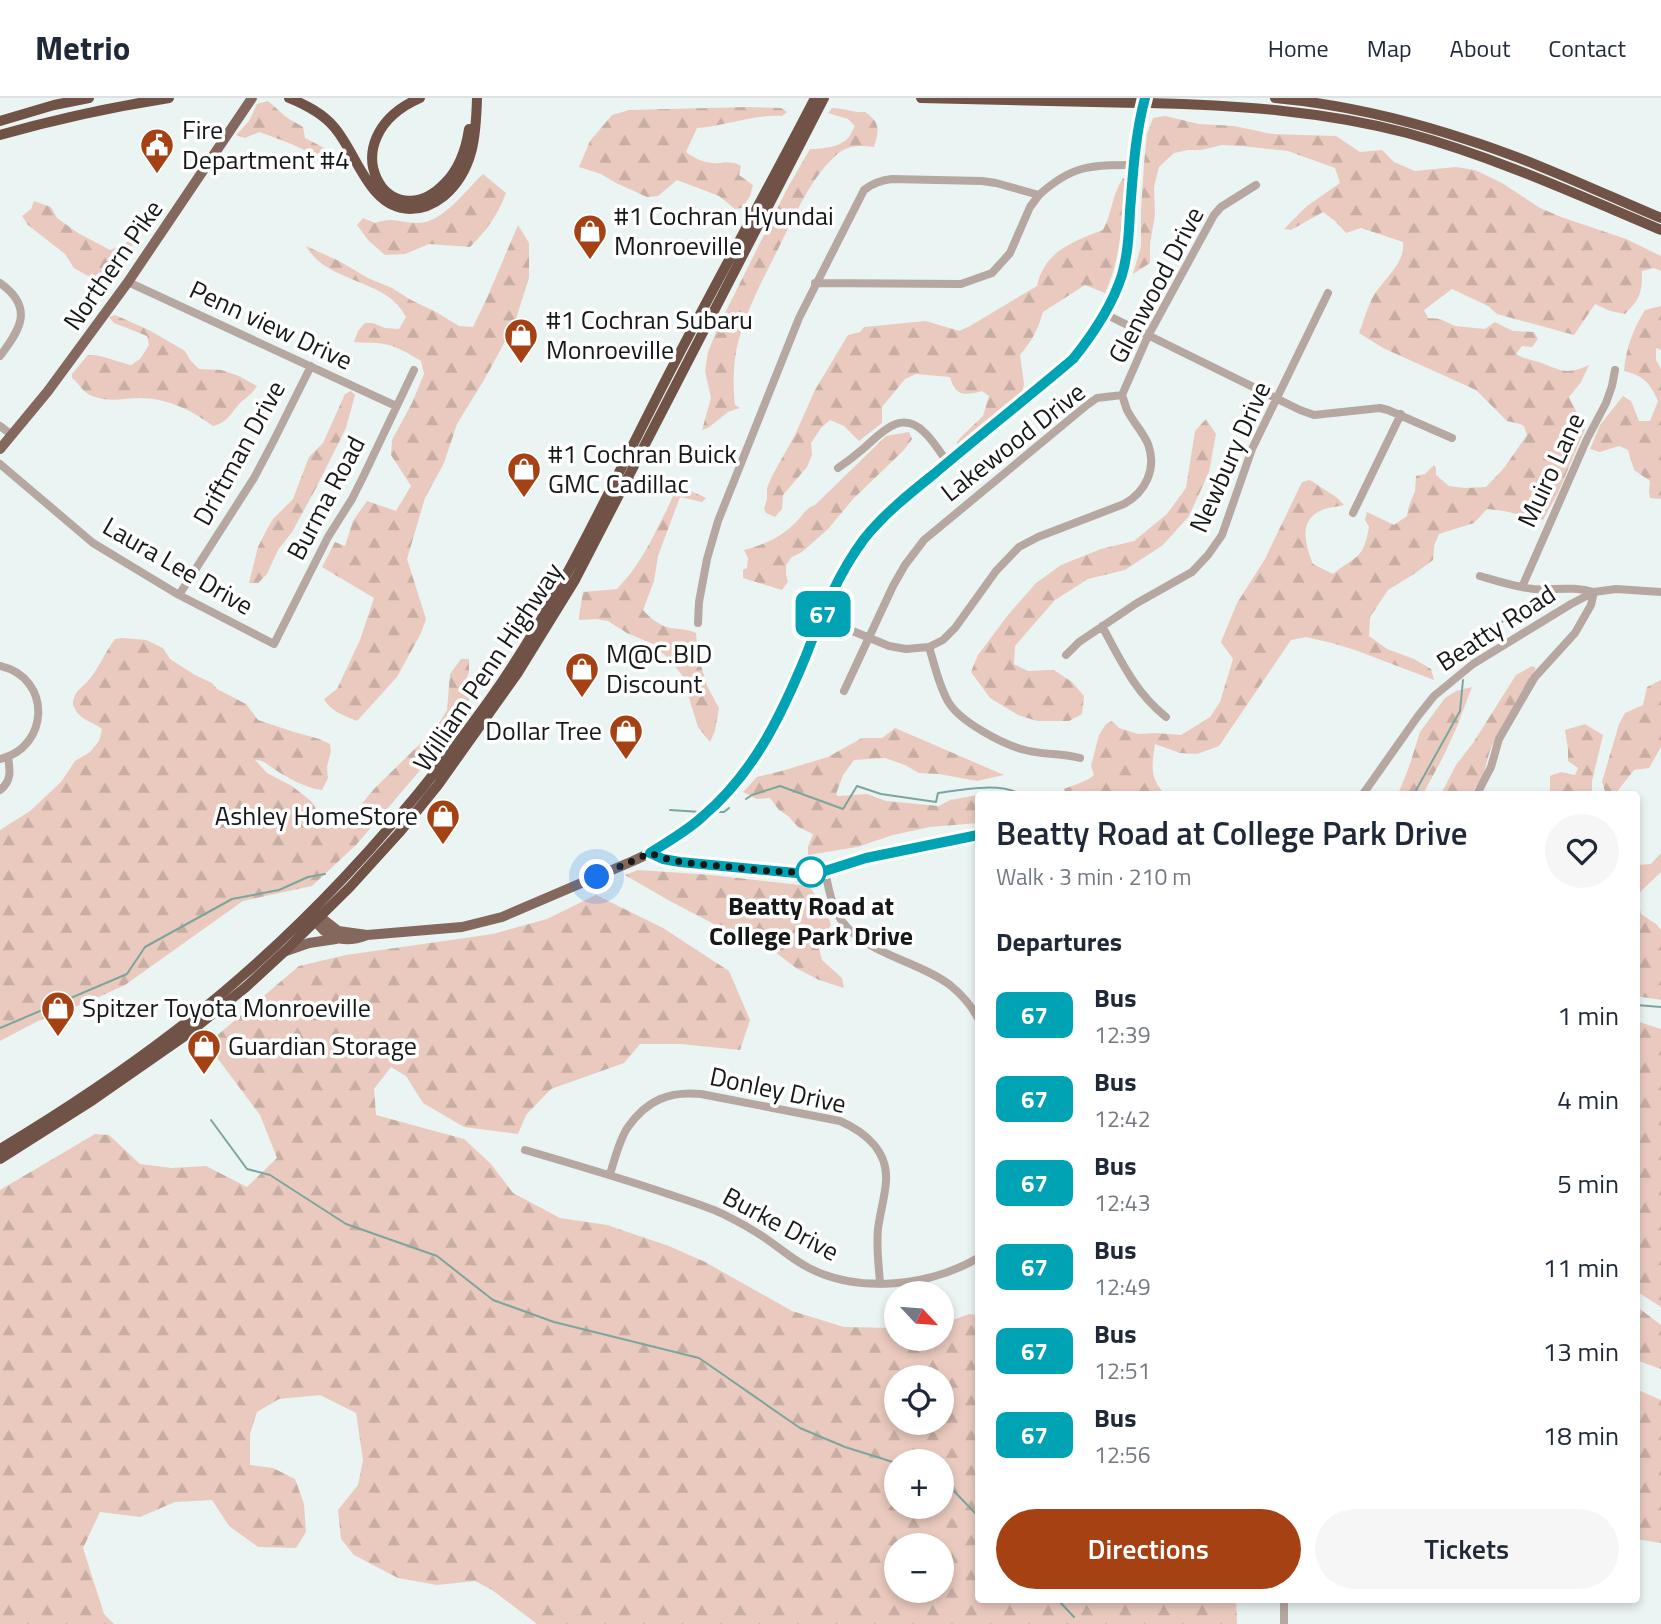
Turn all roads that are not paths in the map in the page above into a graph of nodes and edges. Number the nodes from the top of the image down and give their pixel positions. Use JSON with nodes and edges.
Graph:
{"nodes":[{"id":1,"x":89,"y":98,"type":"edge"},
{"id":2,"x":169,"y":98,"type":"edge"},
{"id":3,"x":289,"y":98,"type":"edge"},
{"id":4,"x":420,"y":98,"type":"edge"},
{"id":5,"x":815,"y":98,"type":"edge"},
{"id":6,"x":824,"y":98,"type":"edge"},
{"id":7,"x":921,"y":98,"type":"edge"},
{"id":8,"x":1275,"y":98,"type":"edge"},
{"id":9,"x":474,"y":99,"type":"edge"},
{"id":10,"x":251,"y":100,"type":"edge"},
{"id":11,"x":1140,"y":117,"type":"dead end"},
{"id":12,"x":0,"y":121,"type":"edge"},
{"id":13,"x":0,"y":135,"type":"edge"},
{"id":14,"x":1133,"y":164,"type":"junction"},
{"id":15,"x":1256,"y":185,"type":"dead end"},
{"id":16,"x":1039,"y":195,"type":"junction"},
{"id":17,"x":1661,"y":218,"type":"edge"},
{"id":18,"x":1661,"y":230,"type":"edge"},
{"id":19,"x":128,"y":282,"type":"junction"},
{"id":20,"x":0,"y":283,"type":"edge"},
{"id":21,"x":815,"y":283,"type":"junction"},
{"id":22,"x":1328,"y":293,"type":"dead end"},
{"id":23,"x":1105,"y":314,"type":"junction"},
{"id":24,"x":1148,"y":336,"type":"junction"},
{"id":25,"x":0,"y":356,"type":"edge"},
{"id":26,"x":311,"y":366,"type":"junction"},
{"id":27,"x":414,"y":370,"type":"dead end"},
{"id":28,"x":1615,"y":370,"type":"dead end"},
{"id":29,"x":1122,"y":394,"type":"junction"},
{"id":30,"x":1278,"y":400,"type":"junction"},
{"id":31,"x":396,"y":405,"type":"junction"},
{"id":32,"x":1401,"y":414,"type":"junction"},
{"id":33,"x":0,"y":426,"type":"edge"},
{"id":34,"x":12,"y":435,"type":"junction"},
{"id":35,"x":1452,"y":438,"type":"dead end"},
{"id":36,"x":0,"y":449,"type":"edge"},
{"id":37,"x":947,"y":462,"type":"junction"},
{"id":38,"x":0,"y":464,"type":"edge"},
{"id":39,"x":838,"y":468,"type":"dead end"},
{"id":40,"x":1353,"y":513,"type":"dead end"},
{"id":41,"x":1480,"y":576,"type":"dead end"},
{"id":42,"x":1522,"y":587,"type":"junction"},
{"id":43,"x":1594,"y":592,"type":"junction"},
{"id":44,"x":1661,"y":592,"type":"edge"},
{"id":45,"x":179,"y":595,"type":"junction"},
{"id":46,"x":821,"y":618,"type":"junction"},
{"id":47,"x":698,"y":623,"type":"dead end"},
{"id":48,"x":1102,"y":626,"type":"junction"},
{"id":49,"x":869,"y":639,"type":"junction"},
{"id":50,"x":274,"y":644,"type":"joint"},
{"id":51,"x":929,"y":647,"type":"junction"},
{"id":52,"x":1066,"y":655,"type":"dead end"},
{"id":53,"x":0,"y":666,"type":"edge"},
{"id":54,"x":844,"y":691,"type":"dead end"},
{"id":55,"x":1166,"y":717,"type":"dead end"},
{"id":56,"x":4,"y":758,"type":"edge"},
{"id":57,"x":1080,"y":758,"type":"dead end"},
{"id":58,"x":0,"y":790,"type":"edge"},
{"id":59,"x":1365,"y":791,"type":"edge"},
{"id":60,"x":1479,"y":791,"type":"edge"},
{"id":61,"x":975,"y":836,"type":"edge"},
{"id":62,"x":650,"y":853,"type":"junction"},
{"id":63,"x":825,"y":871,"type":"junction"},
{"id":64,"x":316,"y":916,"type":"junction"},
{"id":65,"x":367,"y":935,"type":"junction"},
{"id":66,"x":341,"y":939,"type":"junction"},
{"id":67,"x":285,"y":951,"type":"junction"},
{"id":68,"x":975,"y":1014,"type":"edge"},
{"id":69,"x":0,"y":1149,"type":"edge"},
{"id":70,"x":525,"y":1150,"type":"dead end"},
{"id":71,"x":0,"y":1159,"type":"edge"},
{"id":72,"x":610,"y":1174,"type":"junction"},
{"id":73,"x":975,"y":1259,"type":"edge"},
{"id":74,"x":880,"y":1284,"type":"junction"},
{"id":75,"x":1284,"y":1603,"type":"edge"},
{"id":76,"x":1284,"y":1624,"type":"edge"}],
"edges":[{"from":1,"to":12,"type":"highway"},
{"from":2,"to":13,"type":"highway"},
{"from":3,"to":9,"type":"highway"},
{"from":4,"to":9,"type":"highway"},
{"from":5,"to":64,"type":"highway","name":"William Penn Highway"},
{"from":6,"to":64,"type":"highway","name":"William Penn Highway"},
{"from":7,"to":18,"type":"highway","bridge":true},
{"from":8,"to":17,"type":"highway"},
{"from":10,"to":19,"type":"main road","name":"Northern Pike"},
{"from":11,"to":14,"type":"main road"},
{"from":14,"to":16,"type":"street"},
{"from":14,"to":23,"type":"main road"},
{"from":15,"to":24,"type":"street","name":"Glenwood Drive"},
{"from":16,"to":21,"type":"street"},
{"from":16,"to":21,"type":"street"},
{"from":19,"to":26,"type":"street","name":"Penn view Drive"},
{"from":19,"to":34,"type":"main road","name":"Northern Pike"},
{"from":20,"to":25,"type":"street"},
{"from":21,"to":47,"type":"street"},
{"from":22,"to":30,"type":"street","name":"Newbury Drive"},
{"from":23,"to":24,"type":"street"},
{"from":23,"to":37,"type":"main road"},
{"from":24,"to":29,"type":"street","name":"Glenwood Drive"},
{"from":24,"to":30,"type":"street"},
{"from":26,"to":31,"type":"street","name":"Penn view Drive"},
{"from":26,"to":45,"type":"street","name":"Driftman Drive"},
{"from":27,"to":31,"type":"street","name":"Burma Road"},
{"from":28,"to":42,"type":"street","name":"Muiro Lane"},
{"from":29,"to":49,"type":"street","name":"Lakewood Drive"},
{"from":29,"to":51,"type":"street","name":"Glenwood Drive"},
{"from":30,"to":32,"type":"street"},
{"from":30,"to":48,"type":"street","name":"Newbury Drive"},
{"from":31,"to":50,"type":"street","name":"Burma Road"},
{"from":32,"to":35,"type":"street"},
{"from":32,"to":40,"type":"street"},
{"from":33,"to":34,"type":"street"},
{"from":34,"to":36,"type":"main road","name":"Northern Pike"},
{"from":37,"to":39,"type":"street"},
{"from":37,"to":46,"type":"main road"},
{"from":38,"to":45,"type":"street","name":"Laura Lee Drive"},
{"from":41,"to":42,"type":"street"},
{"from":42,"to":43,"type":"street"},
{"from":43,"to":44,"type":"street","name":"Beatty Road"},
{"from":43,"to":59,"type":"street","name":"Beatty Road"},
{"from":43,"to":60,"type":"street"},
{"from":45,"to":50,"type":"street","name":"Laura Lee Drive"},
{"from":46,"to":49,"type":"street"},
{"from":46,"to":62,"type":"main road"},
{"from":48,"to":52,"type":"street","name":"Newbury Drive"},
{"from":48,"to":55,"type":"street"},
{"from":49,"to":51,"type":"street"},
{"from":49,"to":54,"type":"street","name":"Lakewood Drive"},
{"from":51,"to":57,"type":"street"},
{"from":53,"to":56,"type":"street"},
{"from":56,"to":58,"type":"street"},
{"from":61,"to":63,"type":"street"},
{"from":62,"to":63,"type":"street"},
{"from":62,"to":65,"type":"main road"},
{"from":63,"to":68,"type":"street"},
{"from":64,"to":65,"type":"main road"},
{"from":64,"to":66,"type":"main road"},
{"from":64,"to":67,"type":"highway","name":"William Penn Highway"},
{"from":64,"to":69,"type":"highway","name":"William Penn Highway"},
{"from":65,"to":66,"type":"main road"},
{"from":66,"to":67,"type":"main road"},
{"from":67,"to":71,"type":"highway","name":"William Penn Highway"},
{"from":70,"to":72,"type":"street","name":"Burke Drive"},
{"from":72,"to":74,"type":"street","name":"Burke Drive"},
{"from":72,"to":74,"type":"street","name":"Donley Drive"},
{"from":73,"to":74,"type":"street","name":"Burke Drive"},
{"from":75,"to":76,"type":"street"}]}
